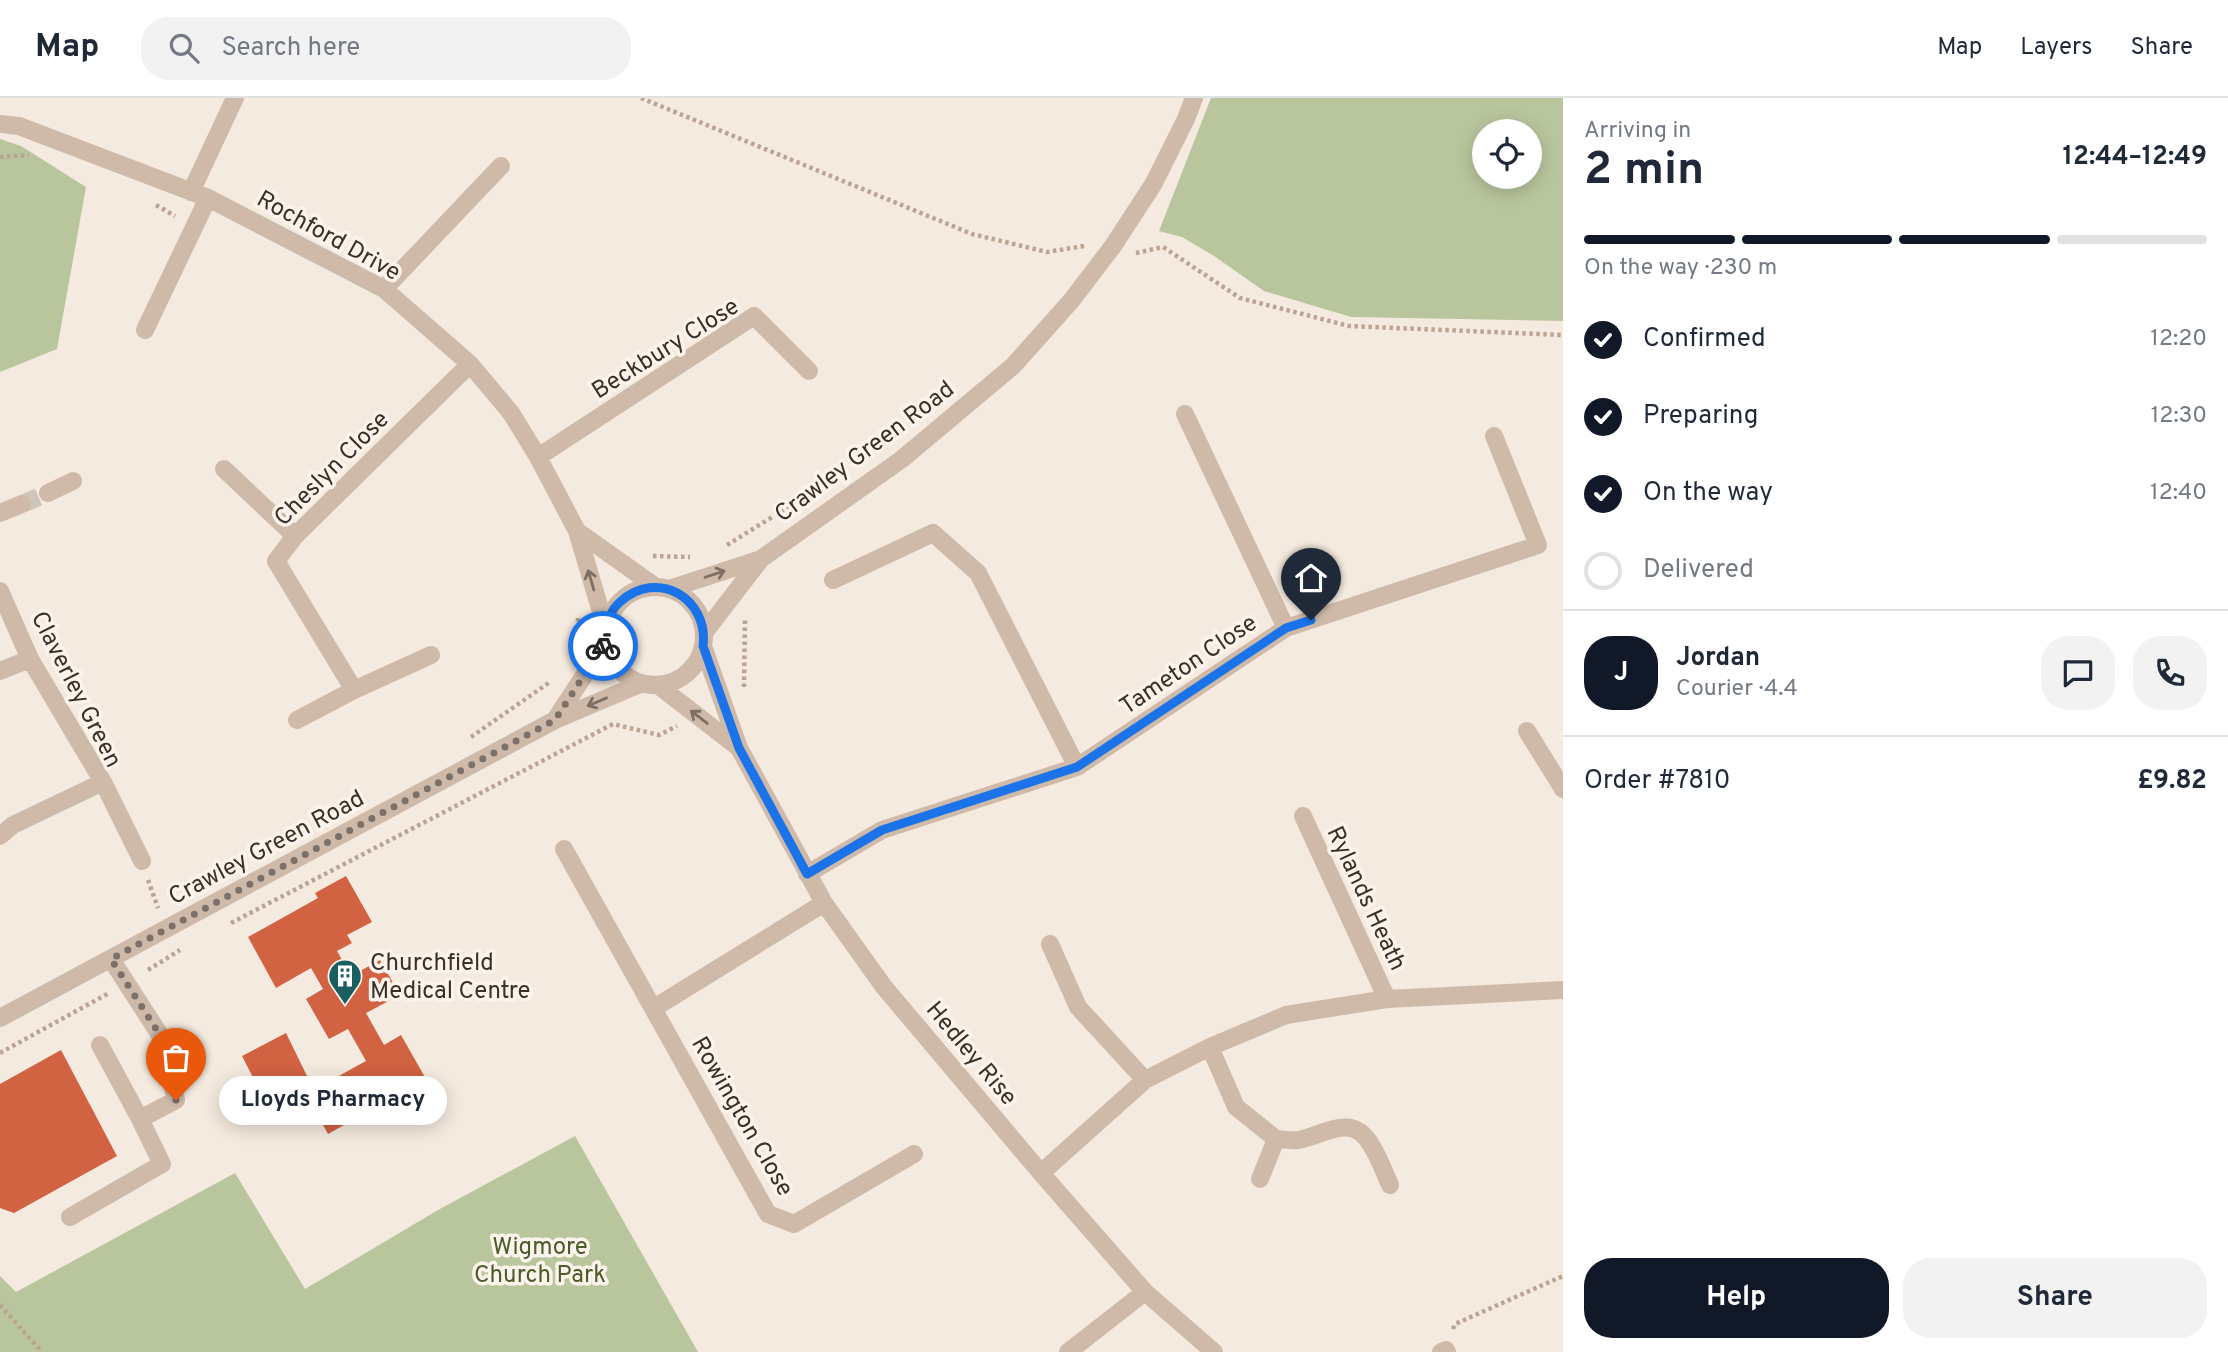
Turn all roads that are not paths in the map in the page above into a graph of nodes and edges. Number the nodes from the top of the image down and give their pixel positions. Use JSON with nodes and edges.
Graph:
{"nodes":[{"id":1,"x":235,"y":98,"type":"edge"},
{"id":2,"x":1194,"y":98,"type":"edge"},
{"id":3,"x":0,"y":124,"type":"edge"},
{"id":4,"x":501,"y":166,"type":"dead end"},
{"id":5,"x":200,"y":195,"type":"junction"},
{"id":6,"x":384,"y":289,"type":"junction"},
{"id":7,"x":145,"y":330,"type":"dead end"},
{"id":8,"x":470,"y":364,"type":"junction"},
{"id":9,"x":808,"y":371,"type":"dead end"},
{"id":10,"x":1185,"y":414,"type":"dead end"},
{"id":11,"x":1494,"y":436,"type":"dead end"},
{"id":12,"x":538,"y":457,"type":"junction"},
{"id":13,"x":224,"y":469,"type":"dead end"},
{"id":14,"x":74,"y":481,"type":"dead end"},
{"id":15,"x":48,"y":493,"type":"tunnel mouth"},
{"id":16,"x":22,"y":504,"type":"tunnel mouth"},
{"id":17,"x":0,"y":513,"type":"edge"},
{"id":18,"x":577,"y":531,"type":"junction"},
{"id":19,"x":295,"y":536,"type":"junction"},
{"id":20,"x":761,"y":559,"type":"junction"},
{"id":21,"x":833,"y":580,"type":"dead end"},
{"id":22,"x":662,"y":588,"type":"junction"},
{"id":23,"x":0,"y":591,"type":"edge"},
{"id":24,"x":1286,"y":628,"type":"junction"},
{"id":25,"x":606,"y":635,"type":"junction"},
{"id":26,"x":704,"y":639,"type":"junction"},
{"id":27,"x":431,"y":655,"type":"dead end"},
{"id":28,"x":30,"y":659,"type":"junction"},
{"id":29,"x":0,"y":671,"type":"edge"},
{"id":30,"x":640,"y":684,"type":"junction"},
{"id":31,"x":659,"y":686,"type":"junction"},
{"id":32,"x":354,"y":690,"type":"junction"},
{"id":33,"x":297,"y":720,"type":"dead end"},
{"id":34,"x":555,"y":720,"type":"junction"},
{"id":35,"x":1527,"y":731,"type":"dead end"},
{"id":36,"x":739,"y":748,"type":"junction"},
{"id":37,"x":1077,"y":767,"type":"junction"},
{"id":38,"x":103,"y":782,"type":"junction"},
{"id":39,"x":1563,"y":789,"type":"edge"},
{"id":40,"x":1303,"y":816,"type":"dead end"},
{"id":41,"x":0,"y":836,"type":"edge"},
{"id":42,"x":564,"y":849,"type":"dead end"},
{"id":43,"x":142,"y":861,"type":"road end"},
{"id":44,"x":807,"y":874,"type":"junction"},
{"id":45,"x":824,"y":903,"type":"junction"},
{"id":46,"x":1050,"y":944,"type":"dead end"},
{"id":47,"x":111,"y":959,"type":"junction"},
{"id":48,"x":1563,"y":990,"type":"edge"},
{"id":49,"x":1387,"y":999,"type":"junction"},
{"id":50,"x":654,"y":1008,"type":"junction"},
{"id":51,"x":0,"y":1018,"type":"edge"},
{"id":52,"x":100,"y":1045,"type":"dead end"},
{"id":53,"x":1210,"y":1046,"type":"junction"},
{"id":54,"x":1145,"y":1080,"type":"junction"},
{"id":55,"x":140,"y":1119,"type":"junction"},
{"id":56,"x":1276,"y":1139,"type":"junction"},
{"id":57,"x":914,"y":1153,"type":"dead end"},
{"id":58,"x":1041,"y":1173,"type":"junction"},
{"id":59,"x":1260,"y":1179,"type":"dead end"},
{"id":60,"x":1390,"y":1185,"type":"dead end"},
{"id":61,"x":70,"y":1217,"type":"dead end"},
{"id":62,"x":1145,"y":1292,"type":"junction"},
{"id":63,"x":1068,"y":1352,"type":"edge"},
{"id":64,"x":1214,"y":1352,"type":"edge"}],
"edges":[{"from":1,"to":5,"type":"street"},
{"from":2,"to":20,"type":"street","name":"Crawley Green Road"},
{"from":3,"to":5,"type":"street","name":"Rochford Drive"},
{"from":4,"to":6,"type":"street"},
{"from":5,"to":6,"type":"street","name":"Rochford Drive"},
{"from":5,"to":7,"type":"street"},
{"from":6,"to":8,"type":"street","name":"Rochford Drive"},
{"from":8,"to":12,"type":"street","name":"Rochford Drive"},
{"from":8,"to":19,"type":"street","name":"Cheslyn Close"},
{"from":9,"to":12,"type":"street","name":"Beckbury Close"},
{"from":10,"to":24,"type":"street"},
{"from":11,"to":24,"type":"street","name":"Tameton Close"},
{"from":12,"to":18,"type":"street","name":"Rochford Drive"},
{"from":13,"to":19,"type":"street"},
{"from":14,"to":15,"type":"street"},
{"from":16,"to":17,"type":"street"},
{"from":18,"to":22,"type":"street","name":"Rochford Drive"},
{"from":25,"to":18,"type":"street","name":"Rochford Drive","one_way":true},
{"from":19,"to":32,"type":"street","name":"Cheslyn Close"},
{"from":22,"to":20,"type":"street","name":"Crawley Green Road","one_way":true},
{"from":20,"to":26,"type":"street","name":"Crawley Green Road"},
{"from":21,"to":37,"type":"street"},
{"from":22,"to":25,"type":"street"},
{"from":22,"to":26,"type":"street"},
{"from":23,"to":28,"type":"street","name":"Claverley Green"},
{"from":24,"to":37,"type":"street","name":"Tameton Close"},
{"from":25,"to":30,"type":"street"},
{"from":25,"to":34,"type":"street","name":"Crawley Green Road"},
{"from":26,"to":31,"type":"street"},
{"from":26,"to":36,"type":"street","name":"Hedley Rise"},
{"from":27,"to":32,"type":"street"},
{"from":28,"to":29,"type":"street"},
{"from":28,"to":38,"type":"street","name":"Claverley Green"},
{"from":30,"to":31,"type":"street"},
{"from":30,"to":34,"type":"street","name":"Crawley Green Road","one_way":true},
{"from":36,"to":31,"type":"street","name":"Hedley Rise","one_way":true},
{"from":32,"to":33,"type":"street"},
{"from":34,"to":47,"type":"street","name":"Crawley Green Road"},
{"from":35,"to":39,"type":"street"},
{"from":36,"to":44,"type":"street","name":"Hedley Rise"},
{"from":37,"to":44,"type":"street","name":"Tameton Close"},
{"from":38,"to":41,"type":"street","name":"Claverley Green"},
{"from":38,"to":43,"type":"street"},
{"from":40,"to":49,"type":"street","name":"Rylands Heath"},
{"from":42,"to":50,"type":"street","name":"Rowington Close"},
{"from":44,"to":45,"type":"street","name":"Hedley Rise"},
{"from":45,"to":50,"type":"street"},
{"from":45,"to":58,"type":"street","name":"Hedley Rise"},
{"from":46,"to":54,"type":"street"},
{"from":47,"to":51,"type":"street","name":"Crawley Green Road"},
{"from":47,"to":55,"type":"street"},
{"from":48,"to":49,"type":"street","name":"Rylands Heath"},
{"from":49,"to":53,"type":"street","name":"Rylands Heath"},
{"from":50,"to":57,"type":"street","name":"Rowington Close"},
{"from":52,"to":55,"type":"street"},
{"from":53,"to":54,"type":"street","name":"Rylands Heath"},
{"from":53,"to":56,"type":"street"},
{"from":54,"to":58,"type":"street","name":"Rylands Heath"},
{"from":55,"to":61,"type":"street"},
{"from":56,"to":59,"type":"street"},
{"from":56,"to":60,"type":"street"},
{"from":58,"to":62,"type":"street","name":"Hedley Rise"},
{"from":62,"to":63,"type":"street"},
{"from":62,"to":64,"type":"street","name":"Hedley Rise"}]}
